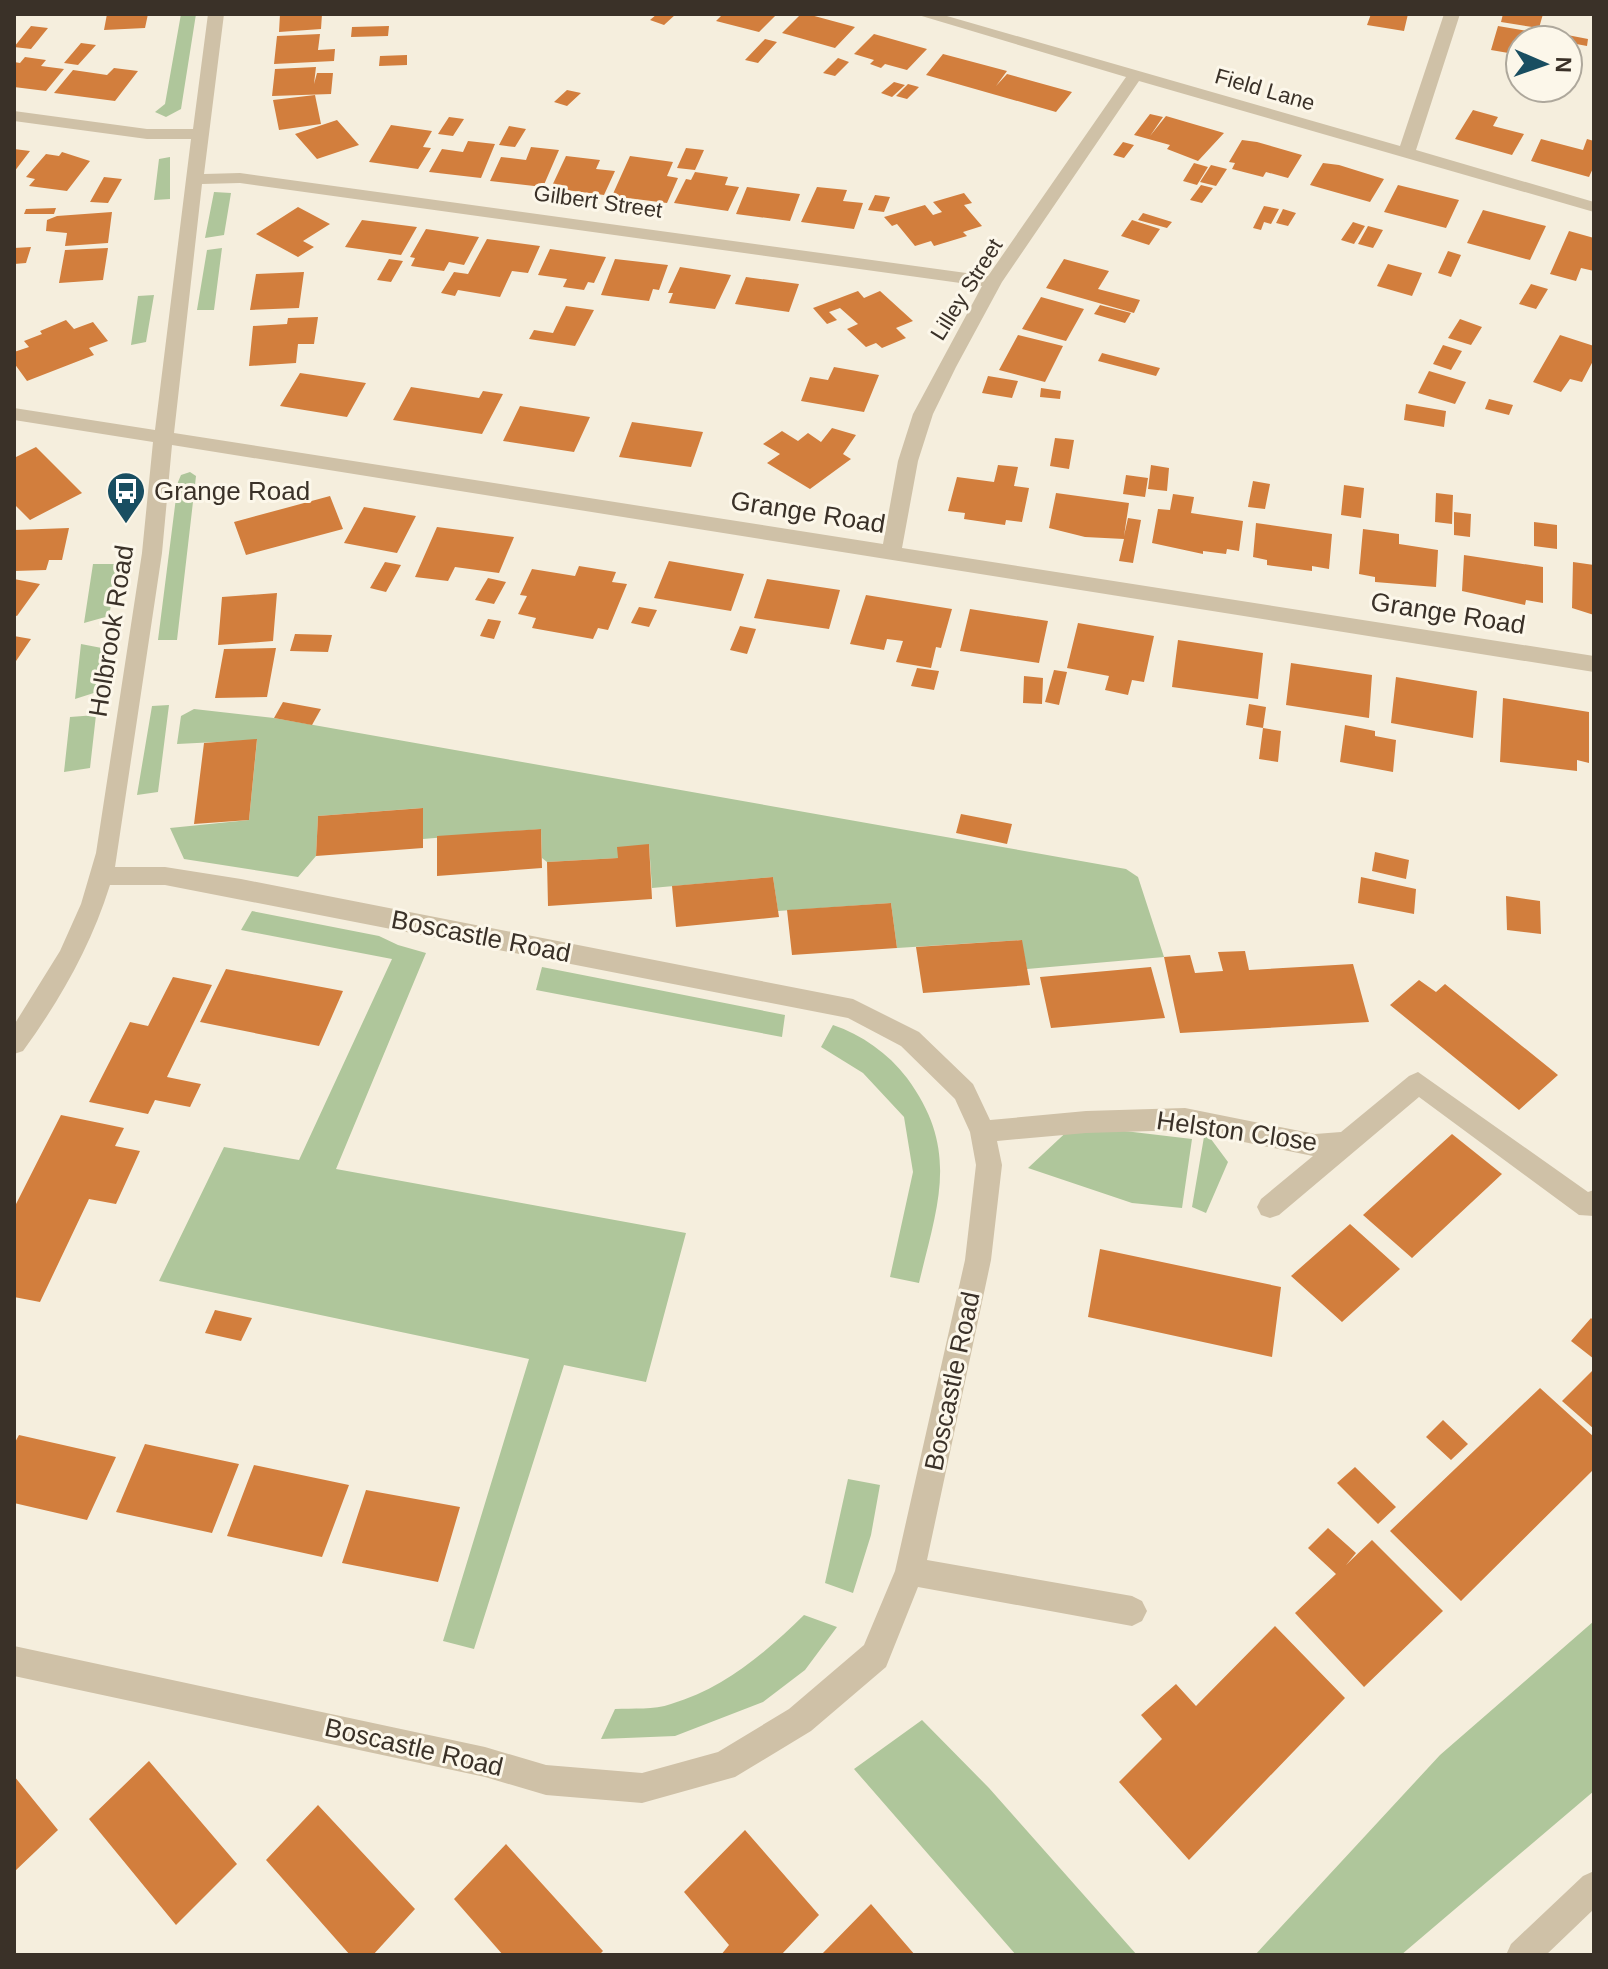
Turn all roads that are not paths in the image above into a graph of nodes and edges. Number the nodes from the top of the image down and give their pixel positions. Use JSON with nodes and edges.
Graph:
{"nodes":[{"id":1,"x":216,"y":14,"type":"edge"},
{"id":2,"x":923,"y":14,"type":"edge"},
{"id":3,"x":1452,"y":14,"type":"edge"},
{"id":4,"x":1136,"y":74,"type":"junction"},
{"id":5,"x":14,"y":116,"type":"edge"},
{"id":6,"x":201,"y":134,"type":"junction"},
{"id":7,"x":1406,"y":154,"type":"junction"},
{"id":8,"x":196,"y":179,"type":"junction"},
{"id":9,"x":1594,"y":207,"type":"edge"},
{"id":10,"x":993,"y":282,"type":"junction"},
{"id":11,"x":14,"y":414,"type":"edge"},
{"id":12,"x":163,"y":438,"type":"junction"},
{"id":13,"x":891,"y":554,"type":"junction"},
{"id":14,"x":1594,"y":664,"type":"edge"},
{"id":15,"x":102,"y":876,"type":"junction"},
{"id":16,"x":14,"y":1044,"type":"edge"},
{"id":17,"x":983,"y":1132,"type":"junction"},
{"id":18,"x":1347,"y":1142,"type":"junction"},
{"id":19,"x":1594,"y":1201,"type":"edge"},
{"id":20,"x":1270,"y":1207,"type":"dead end"},
{"id":21,"x":910,"y":1571,"type":"junction"},
{"id":22,"x":1132,"y":1611,"type":"dead end"},
{"id":23,"x":14,"y":1661,"type":"edge"},
{"id":24,"x":1594,"y":1887,"type":"edge"},
{"id":25,"x":1522,"y":1955,"type":"edge"}],
"edges":[{"from":1,"to":6,"type":"street","name":"Holbrook Road"},
{"from":2,"to":4,"type":"street","name":"Field Lane"},
{"from":3,"to":7,"type":"street"},
{"from":4,"to":7,"type":"street","name":"Field Lane"},
{"from":4,"to":10,"type":"street","name":"Lilley Street"},
{"from":5,"to":6,"type":"street"},
{"from":6,"to":8,"type":"street","name":"Holbrook Road"},
{"from":7,"to":9,"type":"street","name":"Field Lane"},
{"from":8,"to":10,"type":"street","name":"Gilbert Street"},
{"from":8,"to":12,"type":"street","name":"Holbrook Road"},
{"from":10,"to":13,"type":"street","name":"Lilley Street"},
{"from":11,"to":12,"type":"street","name":"Grange Road"},
{"from":12,"to":13,"type":"street","name":"Grange Road"},
{"from":12,"to":15,"type":"street","name":"Holbrook Road"},
{"from":13,"to":14,"type":"street","name":"Grange Road"},
{"from":15,"to":16,"type":"street","name":"Holbrook Road"},
{"from":15,"to":17,"type":"street","name":"Boscastle Road"},
{"from":17,"to":18,"type":"street","name":"Helston Close"},
{"from":17,"to":21,"type":"street","name":"Boscastle Road"},
{"from":18,"to":19,"type":"street","name":"Helston Close"},
{"from":18,"to":20,"type":"street","name":"Helston Close"},
{"from":21,"to":22,"type":"street"},
{"from":21,"to":23,"type":"street","name":"Boscastle Road"},
{"from":24,"to":25,"type":"street"}]}
